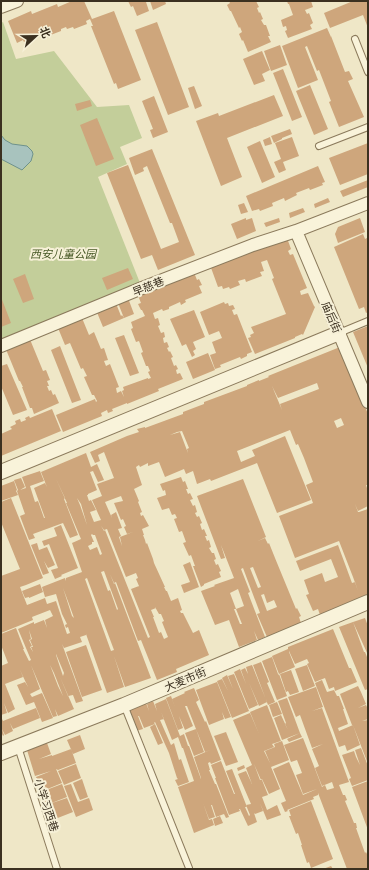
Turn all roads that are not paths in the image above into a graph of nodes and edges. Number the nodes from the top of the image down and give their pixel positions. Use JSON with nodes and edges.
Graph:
{"nodes":[{"id":1,"x":17,"y":1,"type":"edge"},
{"id":2,"x":1,"y":6,"type":"edge"},
{"id":3,"x":355,"y":39,"type":"dead end"},
{"id":4,"x":368,"y":72,"type":"edge"},
{"id":5,"x":368,"y":127,"type":"edge"},
{"id":6,"x":319,"y":146,"type":"dead end"},
{"id":7,"x":368,"y":203,"type":"edge"},
{"id":8,"x":296,"y":231,"type":"junction"},
{"id":9,"x":368,"y":321,"type":"edge"},
{"id":10,"x":339,"y":333,"type":"junction"},
{"id":11,"x":1,"y":346,"type":"edge"},
{"id":12,"x":368,"y":402,"type":"edge"},
{"id":13,"x":1,"y":472,"type":"edge"},
{"id":14,"x":368,"y":602,"type":"edge"},
{"id":15,"x":124,"y":705,"type":"junction"},
{"id":16,"x":18,"y":747,"type":"junction"},
{"id":17,"x":1,"y":753,"type":"edge"},
{"id":18,"x":189,"y":868,"type":"edge"},
{"id":19,"x":57,"y":869,"type":"edge"}],
"edges":[{"from":1,"to":2,"type":"street"},
{"from":3,"to":4,"type":"lane"},
{"from":5,"to":6,"type":"lane"},
{"from":7,"to":8,"type":"street","name":"早慈巷"},
{"from":8,"to":10,"type":"street","name":"庙后街"},
{"from":8,"to":11,"type":"street","name":"早慈巷"},
{"from":9,"to":10,"type":"lane"},
{"from":10,"to":12,"type":"street","name":"庙后街"},
{"from":10,"to":13,"type":"street"},
{"from":14,"to":15,"type":"street","name":"大麦市街"},
{"from":15,"to":16,"type":"street","name":"大麦市街"},
{"from":15,"to":18,"type":"lane"},
{"from":16,"to":17,"type":"street","name":"大麦市街"},
{"from":16,"to":19,"type":"lane","name":"小学习西巷"}]}
